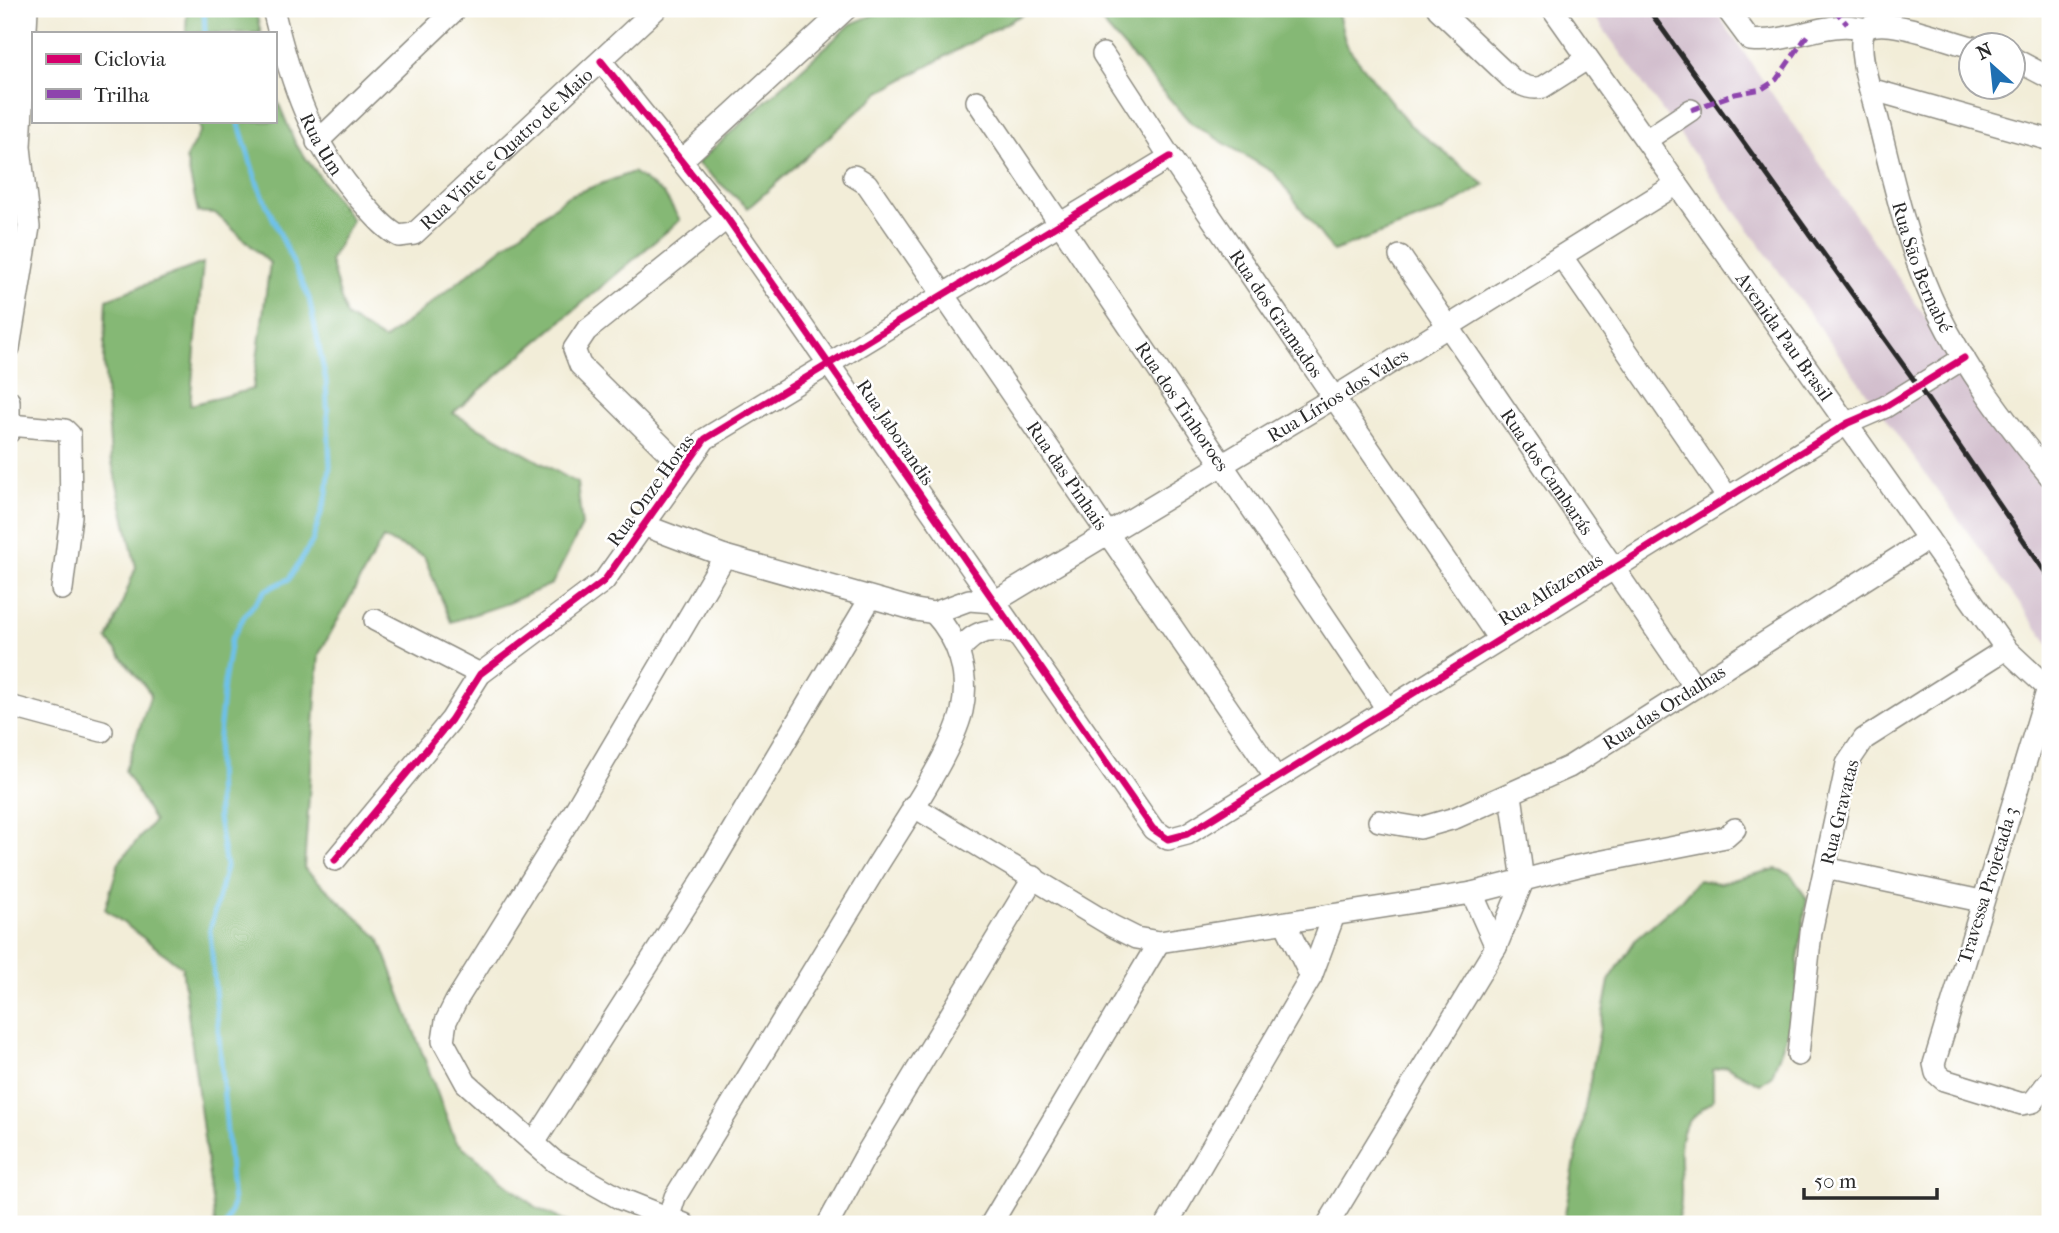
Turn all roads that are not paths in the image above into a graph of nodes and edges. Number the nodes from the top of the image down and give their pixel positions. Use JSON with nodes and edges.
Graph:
{"nodes":[{"id":1,"x":27,"y":9,"type":"edge"},
{"id":2,"x":273,"y":9,"type":"edge"},
{"id":3,"x":456,"y":9,"type":"edge"},
{"id":4,"x":656,"y":9,"type":"edge"},
{"id":5,"x":846,"y":9,"type":"edge"},
{"id":6,"x":1438,"y":9,"type":"edge"},
{"id":7,"x":1553,"y":9,"type":"edge"},
{"id":8,"x":1727,"y":9,"type":"edge"},
{"id":9,"x":1865,"y":29,"type":"junction"},
{"id":10,"x":1958,"y":43,"type":"edge"},
{"id":11,"x":1103,"y":54,"type":"dead end"},
{"id":12,"x":1587,"y":59,"type":"junction"},
{"id":13,"x":2028,"y":60,"type":"edge"},
{"id":14,"x":2050,"y":60,"type":"edge"},
{"id":15,"x":601,"y":61,"type":"junction"},
{"id":16,"x":2028,"y":66,"type":"edge"},
{"id":17,"x":2050,"y":78,"type":"edge"},
{"id":18,"x":1870,"y":89,"type":"junction"},
{"id":19,"x":977,"y":101,"type":"dead end"},
{"id":20,"x":1691,"y":110,"type":"dead end"},
{"id":21,"x":1646,"y":140,"type":"junction"},
{"id":22,"x":2050,"y":140,"type":"edge"},
{"id":23,"x":317,"y":142,"type":"junction"},
{"id":24,"x":1170,"y":157,"type":"junction"},
{"id":25,"x":682,"y":160,"type":"junction"},
{"id":26,"x":854,"y":176,"type":"dead end"},
{"id":27,"x":1677,"y":184,"type":"junction"},
{"id":28,"x":727,"y":218,"type":"junction"},
{"id":29,"x":382,"y":223,"type":"joint"},
{"id":30,"x":1060,"y":223,"type":"junction"},
{"id":31,"x":1400,"y":256,"type":"dead end"},
{"id":32,"x":1562,"y":257,"type":"junction"},
{"id":33,"x":15,"y":289,"type":"edge"},
{"id":34,"x":943,"y":294,"type":"junction"},
{"id":35,"x":1449,"y":327,"type":"junction"},
{"id":36,"x":9,"y":348,"type":"edge"},
{"id":37,"x":1964,"y":358,"type":"junction"},
{"id":38,"x":830,"y":362,"type":"junction"},
{"id":39,"x":1335,"y":397,"type":"junction"},
{"id":40,"x":9,"y":401,"type":"edge"},
{"id":41,"x":1848,"y":423,"type":"junction"},
{"id":42,"x":9,"y":429,"type":"edge"},
{"id":43,"x":1222,"y":465,"type":"junction"},
{"id":44,"x":683,"y":467,"type":"junction"},
{"id":45,"x":2050,"y":476,"type":"edge"},
{"id":46,"x":1728,"y":498,"type":"junction"},
{"id":47,"x":643,"y":525,"type":"junction"},
{"id":48,"x":1107,"y":533,"type":"junction"},
{"id":49,"x":1928,"y":539,"type":"junction"},
{"id":50,"x":725,"y":556,"type":"junction"},
{"id":51,"x":1614,"y":568,"type":"junction"},
{"id":52,"x":62,"y":589,"type":"dead end"},
{"id":53,"x":870,"y":599,"type":"junction"},
{"id":54,"x":994,"y":602,"type":"junction"},
{"id":55,"x":934,"y":613,"type":"junction"},
{"id":56,"x":375,"y":620,"type":"dead end"},
{"id":57,"x":1017,"y":634,"type":"junction"},
{"id":58,"x":1499,"y":639,"type":"junction"},
{"id":59,"x":2006,"y":649,"type":"junction"},
{"id":60,"x":960,"y":650,"type":"junction"},
{"id":61,"x":480,"y":674,"type":"junction"},
{"id":62,"x":1695,"y":687,"type":"junction"},
{"id":63,"x":2049,"y":689,"type":"edge"},
{"id":64,"x":9,"y":706,"type":"edge"},
{"id":65,"x":1387,"y":709,"type":"junction"},
{"id":66,"x":102,"y":731,"type":"dead end"},
{"id":67,"x":1276,"y":778,"type":"junction"},
{"id":68,"x":1511,"y":795,"type":"junction"},
{"id":69,"x":913,"y":806,"type":"junction"},
{"id":70,"x":1379,"y":821,"type":"dead end"},
{"id":71,"x":1153,"y":829,"type":"joint"},
{"id":72,"x":1735,"y":829,"type":"dead end"},
{"id":73,"x":335,"y":860,"type":"dead end"},
{"id":74,"x":1825,"y":868,"type":"junction"},
{"id":75,"x":1034,"y":877,"type":"junction"},
{"id":76,"x":1523,"y":881,"type":"junction"},
{"id":77,"x":1472,"y":893,"type":"junction"},
{"id":78,"x":1981,"y":901,"type":"junction"},
{"id":79,"x":1334,"y":915,"type":"junction"},
{"id":80,"x":1285,"y":923,"type":"junction"},
{"id":81,"x":1159,"y":942,"type":"junction"},
{"id":82,"x":1496,"y":947,"type":"junction"},
{"id":83,"x":1311,"y":977,"type":"junction"},
{"id":84,"x":1798,"y":1055,"type":"dead end"},
{"id":85,"x":2050,"y":1080,"type":"edge"},
{"id":86,"x":534,"y":1143,"type":"junction"},
{"id":87,"x":676,"y":1222,"type":"edge"},
{"id":88,"x":828,"y":1224,"type":"edge"},
{"id":89,"x":991,"y":1224,"type":"edge"},
{"id":90,"x":1167,"y":1224,"type":"edge"},
{"id":91,"x":1328,"y":1224,"type":"edge"}],
"edges":[{"from":1,"to":33,"type":"street"},
{"from":2,"to":23,"type":"street","name":"Rua Um"},
{"from":3,"to":23,"type":"street"},
{"from":4,"to":15,"type":"street","name":"Rua Vinte e Quatro de Maio"},
{"from":5,"to":25,"type":"street"},
{"from":6,"to":12,"type":"street"},
{"from":7,"to":12,"type":"street","name":"Avenida Pau Brasil"},
{"from":8,"to":9,"type":"street"},
{"from":9,"to":10,"type":"street"},
{"from":9,"to":18,"type":"street","name":"Rua São Bernabé"},
{"from":11,"to":24,"type":"street","name":"Rua dos Gramados"},
{"from":12,"to":21,"type":"street","name":"Avenida Pau Brasil"},
{"from":13,"to":14,"type":"street"},
{"from":15,"to":25,"type":"street","name":"Rua Jaborandis"},
{"from":15,"to":29,"type":"street","name":"Rua Vinte e Quatro de Maio"},
{"from":16,"to":17,"type":"street"},
{"from":18,"to":22,"type":"street"},
{"from":18,"to":37,"type":"street","name":"Rua São Bernabé"},
{"from":19,"to":30,"type":"street","name":"Rua dos Tinhoroes"},
{"from":20,"to":21,"type":"street"},
{"from":21,"to":27,"type":"street","name":"Avenida Pau Brasil"},
{"from":23,"to":29,"type":"street","name":"Rua Um"},
{"from":24,"to":30,"type":"street","name":"Rua Onze Horas"},
{"from":24,"to":39,"type":"street","name":"Rua dos Gramados"},
{"from":25,"to":28,"type":"street","name":"Rua Jaborandis"},
{"from":26,"to":34,"type":"street","name":"Rua das Pinhais"},
{"from":27,"to":32,"type":"street","name":"Rua Lírios dos Vales"},
{"from":27,"to":41,"type":"street","name":"Avenida Pau Brasil"},
{"from":28,"to":38,"type":"street","name":"Rua Jaborandis"},
{"from":28,"to":44,"type":"street"},
{"from":30,"to":34,"type":"street","name":"Rua Onze Horas"},
{"from":30,"to":43,"type":"street","name":"Rua dos Tinhoroes"},
{"from":31,"to":35,"type":"street","name":"Rua dos Cambarás"},
{"from":32,"to":35,"type":"street","name":"Rua Lírios dos Vales"},
{"from":32,"to":46,"type":"street"},
{"from":33,"to":36,"type":"street"},
{"from":34,"to":38,"type":"street","name":"Rua Onze Horas"},
{"from":34,"to":48,"type":"street","name":"Rua das Pinhais"},
{"from":35,"to":39,"type":"street","name":"Rua Lírios dos Vales"},
{"from":35,"to":51,"type":"street","name":"Rua dos Cambarás"},
{"from":37,"to":41,"type":"street","name":"Rua Alfazemas"},
{"from":37,"to":45,"type":"street","name":"Rua São Bernabé"},
{"from":38,"to":44,"type":"street","name":"Rua Onze Horas"},
{"from":38,"to":54,"type":"street","name":"Rua Jaborandis"},
{"from":39,"to":43,"type":"street","name":"Rua Lírios dos Vales"},
{"from":39,"to":58,"type":"street","name":"Rua dos Gramados"},
{"from":40,"to":42,"type":"street"},
{"from":41,"to":46,"type":"street","name":"Rua Alfazemas"},
{"from":41,"to":49,"type":"street","name":"Avenida Pau Brasil"},
{"from":42,"to":52,"type":"street"},
{"from":43,"to":48,"type":"street","name":"Rua Lírios dos Vales"},
{"from":43,"to":65,"type":"street","name":"Rua dos Tinhoroes"},
{"from":44,"to":47,"type":"street","name":"Rua Onze Horas"},
{"from":46,"to":51,"type":"street","name":"Rua Alfazemas"},
{"from":47,"to":50,"type":"street"},
{"from":47,"to":61,"type":"street","name":"Rua Onze Horas"},
{"from":48,"to":54,"type":"street","name":"Rua Lírios dos Vales"},
{"from":48,"to":67,"type":"street","name":"Rua das Pinhais"},
{"from":49,"to":59,"type":"street","name":"Avenida Pau Brasil"},
{"from":49,"to":62,"type":"street","name":"Rua das Ordalhas"},
{"from":50,"to":53,"type":"street"},
{"from":50,"to":86,"type":"street"},
{"from":51,"to":58,"type":"street","name":"Rua Alfazemas"},
{"from":51,"to":62,"type":"street","name":"Rua dos Cambarás"},
{"from":53,"to":55,"type":"street"},
{"from":53,"to":86,"type":"street"},
{"from":54,"to":55,"type":"street"},
{"from":54,"to":57,"type":"street","name":"Rua Jaborandis"},
{"from":55,"to":60,"type":"street"},
{"from":56,"to":61,"type":"street"},
{"from":57,"to":60,"type":"street"},
{"from":57,"to":71,"type":"street","name":"Rua Jaborandis"},
{"from":58,"to":65,"type":"street","name":"Rua Alfazemas"},
{"from":59,"to":63,"type":"street","name":"Avenida Pau Brasil"},
{"from":59,"to":74,"type":"street","name":"Rua Gravatas"},
{"from":60,"to":69,"type":"street"},
{"from":61,"to":73,"type":"street","name":"Rua Onze Horas"},
{"from":62,"to":68,"type":"street","name":"Rua das Ordalhas"},
{"from":63,"to":78,"type":"street","name":"Travessa Projetada 3"},
{"from":64,"to":66,"type":"street"},
{"from":65,"to":67,"type":"street","name":"Rua Alfazemas"},
{"from":67,"to":71,"type":"street","name":"Rua Alfazemas"},
{"from":68,"to":70,"type":"street","name":"Rua das Ordalhas"},
{"from":68,"to":76,"type":"street"},
{"from":69,"to":75,"type":"street"},
{"from":69,"to":87,"type":"street"},
{"from":72,"to":76,"type":"street"},
{"from":74,"to":78,"type":"street"},
{"from":74,"to":84,"type":"street","name":"Rua Gravatas"},
{"from":75,"to":81,"type":"street"},
{"from":75,"to":88,"type":"street"},
{"from":76,"to":77,"type":"street"},
{"from":76,"to":82,"type":"street"},
{"from":77,"to":79,"type":"street"},
{"from":77,"to":82,"type":"street"},
{"from":78,"to":85,"type":"street","name":"Travessa Projetada 3"},
{"from":79,"to":80,"type":"street"},
{"from":79,"to":83,"type":"street"},
{"from":80,"to":81,"type":"street"},
{"from":80,"to":83,"type":"street"},
{"from":81,"to":89,"type":"street"},
{"from":82,"to":91,"type":"street"},
{"from":83,"to":90,"type":"street"},
{"from":86,"to":87,"type":"street"}]}
